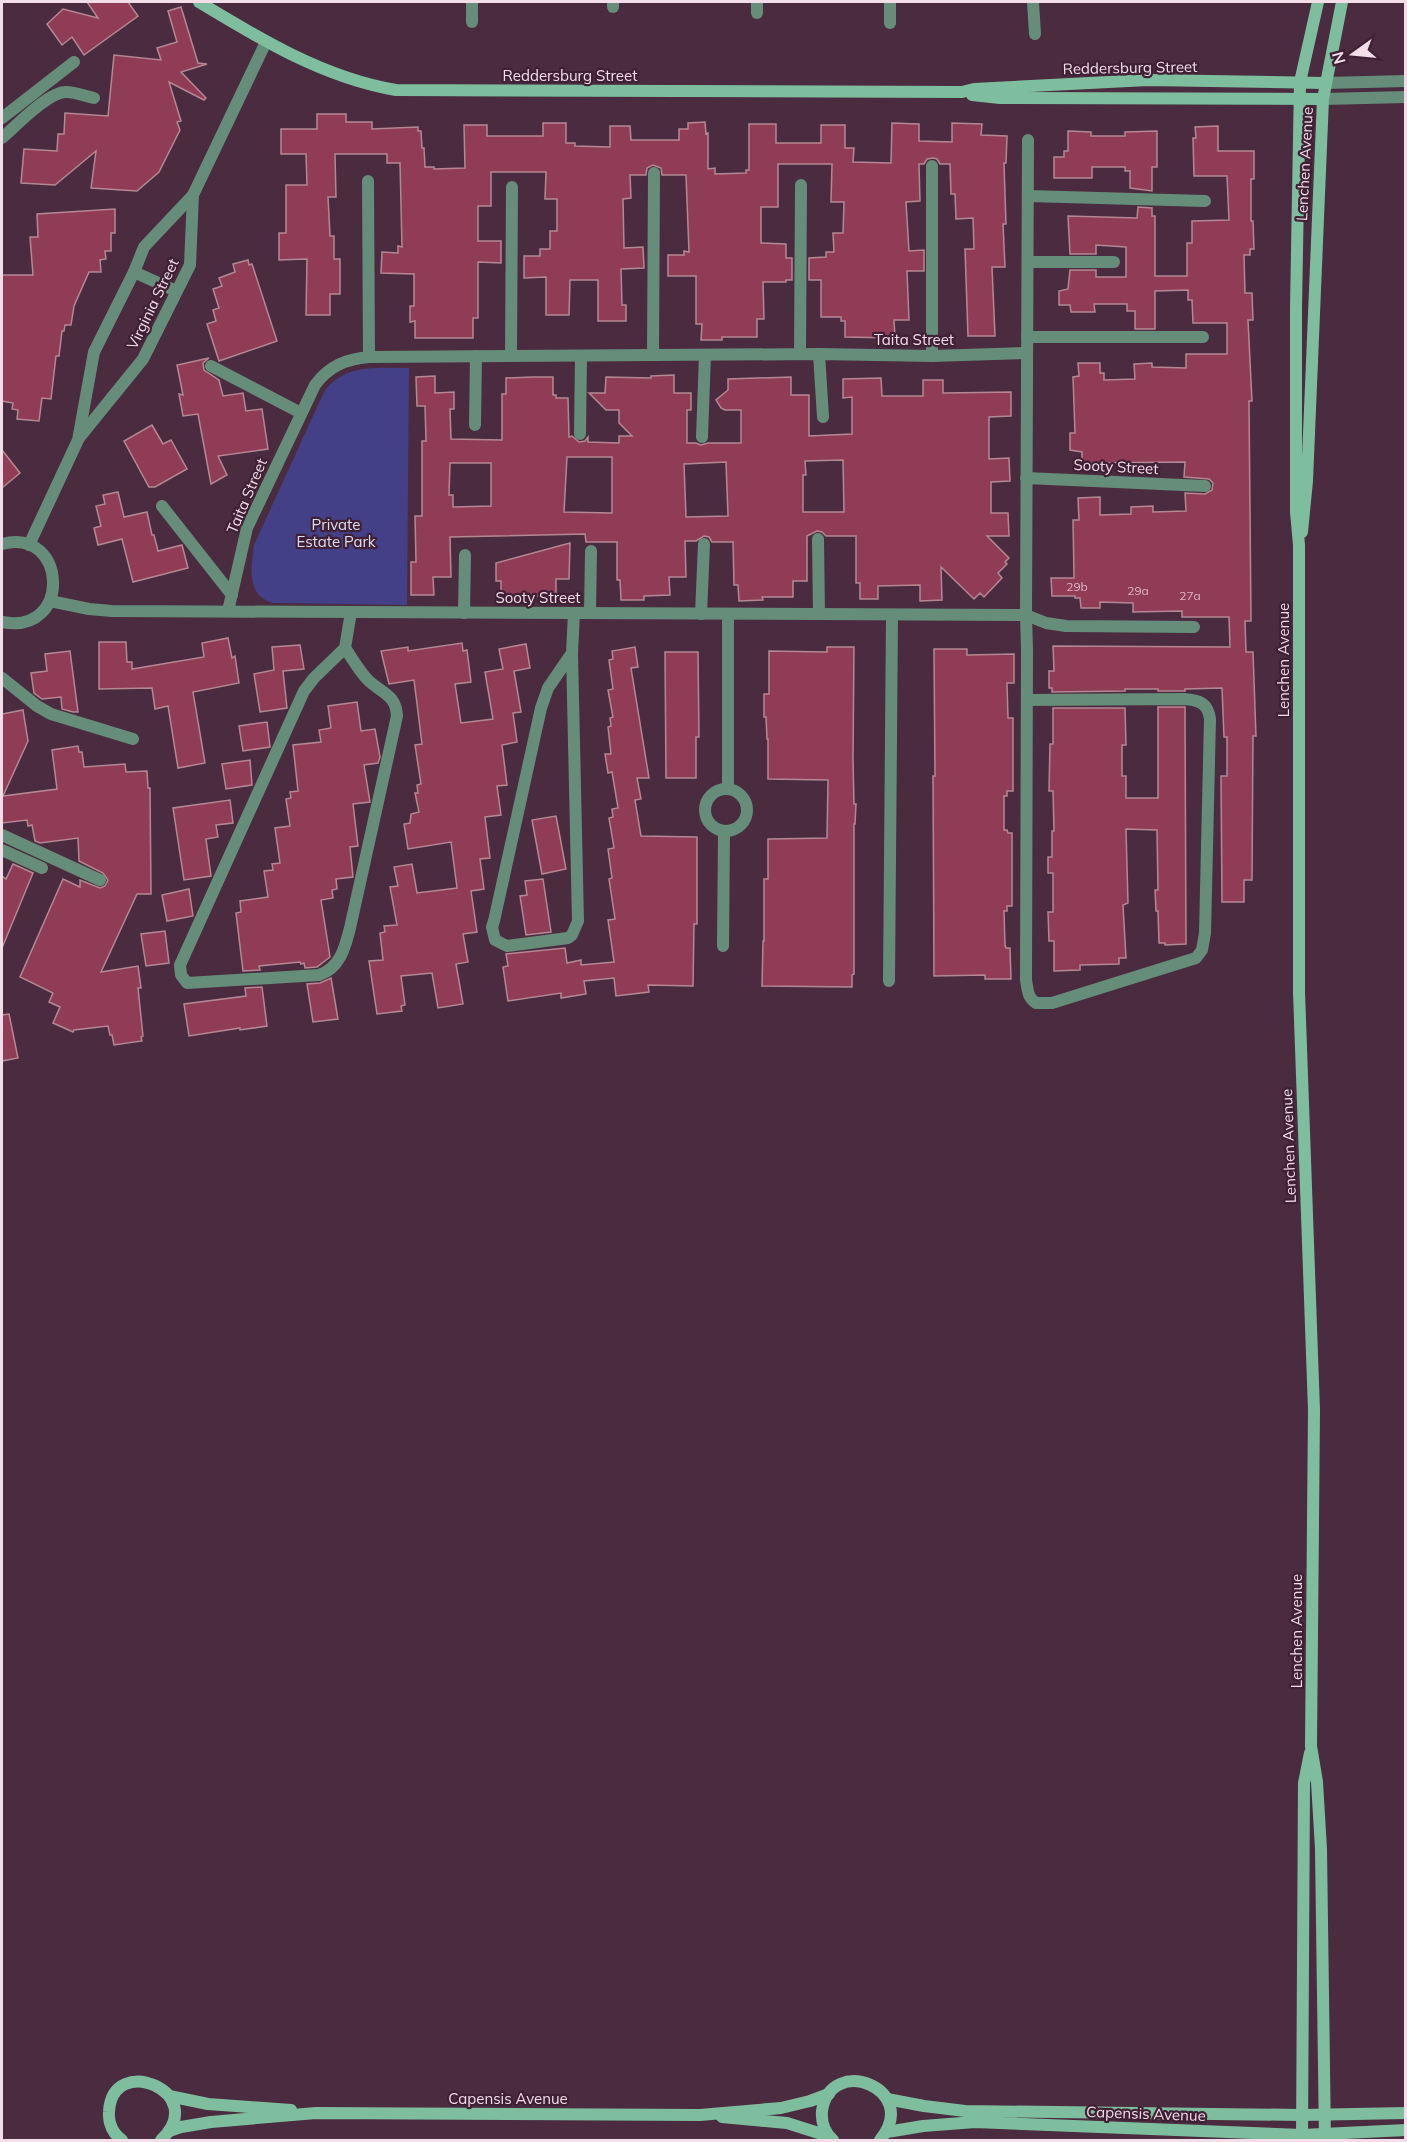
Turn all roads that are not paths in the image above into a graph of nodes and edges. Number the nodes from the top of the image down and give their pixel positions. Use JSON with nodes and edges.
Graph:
{"nodes":[{"id":1,"x":199,"y":2,"type":"edge"},
{"id":2,"x":472,"y":2,"type":"edge"},
{"id":3,"x":890,"y":2,"type":"edge"},
{"id":4,"x":1033,"y":2,"type":"edge"},
{"id":5,"x":1318,"y":2,"type":"edge"},
{"id":6,"x":1342,"y":2,"type":"edge"},
{"id":7,"x":472,"y":22,"type":"dead end"},
{"id":8,"x":890,"y":23,"type":"dead end"},
{"id":9,"x":1035,"y":34,"type":"dead end"},
{"id":10,"x":266,"y":42,"type":"junction"},
{"id":11,"x":74,"y":62,"type":"dead end"},
{"id":12,"x":1406,"y":81,"type":"edge"},
{"id":13,"x":1300,"y":82,"type":"junction"},
{"id":14,"x":1325,"y":83,"type":"junction"},
{"id":15,"x":962,"y":92,"type":"junction"},
{"id":16,"x":1406,"y":97,"type":"edge"},
{"id":17,"x":94,"y":98,"type":"dead end"},
{"id":18,"x":1299,"y":99,"type":"junction"},
{"id":19,"x":1323,"y":99,"type":"junction"},
{"id":20,"x":2,"y":118,"type":"edge"},
{"id":21,"x":2,"y":138,"type":"edge"},
{"id":22,"x":1028,"y":140,"type":"dead end"},
{"id":23,"x":932,"y":166,"type":"dead end"},
{"id":24,"x":654,"y":172,"type":"dead end"},
{"id":25,"x":368,"y":182,"type":"dead end"},
{"id":26,"x":801,"y":185,"type":"dead end"},
{"id":27,"x":513,"y":187,"type":"dead end"},
{"id":28,"x":193,"y":195,"type":"junction"},
{"id":29,"x":1028,"y":196,"type":"junction"},
{"id":30,"x":1205,"y":201,"type":"dead end"},
{"id":31,"x":1028,"y":262,"type":"junction"},
{"id":32,"x":1114,"y":262,"type":"dead end"},
{"id":33,"x":134,"y":272,"type":"junction"},
{"id":34,"x":176,"y":291,"type":"junction"},
{"id":35,"x":1028,"y":337,"type":"junction"},
{"id":36,"x":1203,"y":337,"type":"dead end"},
{"id":37,"x":1027,"y":353,"type":"junction"},
{"id":38,"x":800,"y":354,"type":"junction"},
{"id":39,"x":819,"y":354,"type":"junction"},
{"id":40,"x":653,"y":355,"type":"junction"},
{"id":41,"x":705,"y":355,"type":"junction"},
{"id":42,"x":476,"y":356,"type":"junction"},
{"id":43,"x":511,"y":356,"type":"junction"},
{"id":44,"x":580,"y":356,"type":"junction"},
{"id":45,"x":933,"y":356,"type":"junction"},
{"id":46,"x":369,"y":357,"type":"junction"},
{"id":47,"x":211,"y":366,"type":"dead end"},
{"id":48,"x":301,"y":413,"type":"junction"},
{"id":49,"x":823,"y":417,"type":"dead end"},
{"id":50,"x":475,"y":425,"type":"dead end"},
{"id":51,"x":580,"y":434,"type":"dead end"},
{"id":52,"x":702,"y":437,"type":"dead end"},
{"id":53,"x":78,"y":440,"type":"junction"},
{"id":54,"x":1026,"y":478,"type":"junction"},
{"id":55,"x":1205,"y":486,"type":"dead end"},
{"id":56,"x":162,"y":506,"type":"dead end"},
{"id":57,"x":818,"y":538,"type":"dead end"},
{"id":58,"x":2,"y":544,"type":"edge"},
{"id":59,"x":704,"y":544,"type":"dead end"},
{"id":60,"x":29,"y":545,"type":"junction"},
{"id":61,"x":1299,"y":545,"type":"junction"},
{"id":62,"x":591,"y":551,"type":"dead end"},
{"id":63,"x":465,"y":555,"type":"dead end"},
{"id":64,"x":232,"y":595,"type":"junction"},
{"id":65,"x":50,"y":601,"type":"junction"},
{"id":66,"x":228,"y":611,"type":"junction"},
{"id":67,"x":351,"y":612,"type":"junction"},
{"id":68,"x":464,"y":613,"type":"junction"},
{"id":69,"x":574,"y":613,"type":"junction"},
{"id":70,"x":590,"y":613,"type":"junction"},
{"id":71,"x":702,"y":614,"type":"junction"},
{"id":72,"x":728,"y":614,"type":"junction"},
{"id":73,"x":819,"y":614,"type":"junction"},
{"id":74,"x":892,"y":615,"type":"junction"},
{"id":75,"x":1026,"y":615,"type":"junction"},
{"id":76,"x":2,"y":623,"type":"edge"},
{"id":77,"x":1194,"y":627,"type":"dead end"},
{"id":78,"x":345,"y":648,"type":"junction"},
{"id":79,"x":572,"y":653,"type":"junction"},
{"id":80,"x":2,"y":678,"type":"edge"},
{"id":81,"x":1027,"y":700,"type":"junction"},
{"id":82,"x":133,"y":739,"type":"dead end"},
{"id":83,"x":728,"y":789,"type":"junction"},
{"id":84,"x":724,"y":831,"type":"junction"},
{"id":85,"x":2,"y":836,"type":"edge"},
{"id":86,"x":2,"y":850,"type":"edge"},
{"id":87,"x":42,"y":868,"type":"dead end"},
{"id":88,"x":100,"y":880,"type":"dead end"},
{"id":89,"x":723,"y":946,"type":"dead end"},
{"id":90,"x":889,"y":981,"type":"dead end"},
{"id":91,"x":1311,"y":1746,"type":"junction"},
{"id":92,"x":829,"y":2094,"type":"junction"},
{"id":93,"x":169,"y":2096,"type":"junction"},
{"id":94,"x":887,"y":2099,"type":"junction"},
{"id":95,"x":316,"y":2113,"type":"junction"},
{"id":96,"x":1406,"y":2113,"type":"edge"},
{"id":97,"x":1326,"y":2114,"type":"junction"},
{"id":98,"x":700,"y":2115,"type":"junction"},
{"id":99,"x":1302,"y":2115,"type":"junction"},
{"id":100,"x":1406,"y":2130,"type":"edge"},
{"id":101,"x":165,"y":2136,"type":"edge"},
{"id":102,"x":883,"y":2136,"type":"edge"},
{"id":103,"x":1325,"y":2137,"type":"edge"},
{"id":104,"x":831,"y":2138,"type":"edge"},
{"id":105,"x":1302,"y":2138,"type":"edge"},
{"id":106,"x":122,"y":2140,"type":"edge"}],
"edges":[{"from":1,"to":10,"type":"street","name":"Reddersburg Street"},
{"from":2,"to":7,"type":"street"},
{"from":3,"to":8,"type":"street"},
{"from":4,"to":9,"type":"street"},
{"from":5,"to":13,"type":"street","name":"Lenchen Avenue"},
{"from":6,"to":14,"type":"street","name":"Lenchen Avenue"},
{"from":10,"to":15,"type":"street","name":"Reddersburg Street"},
{"from":10,"to":28,"type":"street","name":"Virginia Street"},
{"from":11,"to":20,"type":"street"},
{"from":12,"to":14,"type":"street"},
{"from":13,"to":14,"type":"street","name":"Reddersburg Street"},
{"from":13,"to":15,"type":"street","name":"Reddersburg Street"},
{"from":13,"to":18,"type":"street","name":"Lenchen Avenue"},
{"from":14,"to":19,"type":"street","name":"Lenchen Avenue"},
{"from":15,"to":18,"type":"street","name":"Reddersburg Street"},
{"from":16,"to":19,"type":"street"},
{"from":17,"to":21,"type":"street"},
{"from":18,"to":19,"type":"street","name":"Reddersburg Street"},
{"from":18,"to":61,"type":"street","name":"Lenchen Avenue"},
{"from":19,"to":61,"type":"street","name":"Lenchen Avenue"},
{"from":22,"to":29,"type":"street"},
{"from":23,"to":45,"type":"street"},
{"from":24,"to":40,"type":"street"},
{"from":25,"to":46,"type":"street"},
{"from":26,"to":38,"type":"street"},
{"from":27,"to":43,"type":"street"},
{"from":28,"to":33,"type":"street","name":"Virginia Street"},
{"from":28,"to":34,"type":"street","name":"Virginia Street"},
{"from":29,"to":30,"type":"street"},
{"from":29,"to":31,"type":"street"},
{"from":31,"to":32,"type":"street"},
{"from":31,"to":35,"type":"street"},
{"from":33,"to":34,"type":"street"},
{"from":33,"to":53,"type":"street","name":"Virginia Street"},
{"from":34,"to":53,"type":"street","name":"Virginia Street"},
{"from":35,"to":36,"type":"street"},
{"from":35,"to":37,"type":"street"},
{"from":37,"to":45,"type":"street","name":"Taita Street"},
{"from":37,"to":54,"type":"street"},
{"from":38,"to":39,"type":"street","name":"Taita Street"},
{"from":38,"to":41,"type":"street","name":"Taita Street"},
{"from":39,"to":45,"type":"street","name":"Taita Street"},
{"from":39,"to":49,"type":"street"},
{"from":40,"to":41,"type":"street","name":"Taita Street"},
{"from":40,"to":44,"type":"street","name":"Taita Street"},
{"from":41,"to":52,"type":"street"},
{"from":42,"to":43,"type":"street","name":"Taita Street"},
{"from":42,"to":46,"type":"street","name":"Taita Street"},
{"from":42,"to":50,"type":"street"},
{"from":43,"to":44,"type":"street","name":"Taita Street"},
{"from":44,"to":51,"type":"street"},
{"from":46,"to":48,"type":"street","name":"Taita Street"},
{"from":47,"to":48,"type":"street"},
{"from":48,"to":64,"type":"street","name":"Taita Street"},
{"from":53,"to":60,"type":"street","name":"Virginia Street"},
{"from":54,"to":55,"type":"street","name":"Sooty Street"},
{"from":54,"to":75,"type":"street"},
{"from":56,"to":64,"type":"street"},
{"from":57,"to":73,"type":"street"},
{"from":58,"to":60,"type":"street"},
{"from":59,"to":71,"type":"street"},
{"from":60,"to":65,"type":"street"},
{"from":61,"to":91,"type":"street","name":"Lenchen Avenue"},
{"from":62,"to":70,"type":"street"},
{"from":63,"to":68,"type":"street"},
{"from":64,"to":66,"type":"street","name":"Taita Street"},
{"from":65,"to":66,"type":"street","name":"Sooty Street"},
{"from":65,"to":76,"type":"street"},
{"from":66,"to":67,"type":"street","name":"Sooty Street"},
{"from":67,"to":68,"type":"street","name":"Sooty Street"},
{"from":67,"to":78,"type":"street"},
{"from":68,"to":69,"type":"street","name":"Sooty Street"},
{"from":69,"to":70,"type":"street","name":"Sooty Street"},
{"from":69,"to":79,"type":"street"},
{"from":70,"to":71,"type":"street","name":"Sooty Street"},
{"from":71,"to":72,"type":"street","name":"Sooty Street"},
{"from":72,"to":73,"type":"street","name":"Sooty Street"},
{"from":72,"to":83,"type":"street"},
{"from":73,"to":74,"type":"street","name":"Sooty Street"},
{"from":74,"to":75,"type":"street","name":"Sooty Street"},
{"from":74,"to":90,"type":"street"},
{"from":75,"to":77,"type":"street","name":"Sooty Street"},
{"from":75,"to":81,"type":"street"},
{"from":78,"to":78,"type":"street"},
{"from":79,"to":79,"type":"street"},
{"from":80,"to":82,"type":"street"},
{"from":81,"to":81,"type":"street"},
{"from":83,"to":84,"type":"street"},
{"from":83,"to":84,"type":"street"},
{"from":84,"to":89,"type":"street"},
{"from":85,"to":88,"type":"street"},
{"from":86,"to":87,"type":"street"},
{"from":91,"to":97,"type":"street","name":"Lenchen Avenue"},
{"from":91,"to":99,"type":"street","name":"Lenchen Avenue"},
{"from":92,"to":94,"type":"street","name":"Capensis Avenue"},
{"from":92,"to":98,"type":"street","name":"Capensis Avenue"},
{"from":92,"to":104,"type":"street"},
{"from":93,"to":95,"type":"street","name":"Capensis Avenue"},
{"from":93,"to":101,"type":"street"},
{"from":93,"to":106,"type":"street"},
{"from":94,"to":99,"type":"street","name":"Capensis Avenue"},
{"from":94,"to":102,"type":"street"},
{"from":95,"to":98,"type":"street","name":"Capensis Avenue"},
{"from":95,"to":101,"type":"street","name":"Capensis Avenue"},
{"from":96,"to":97,"type":"street","name":"Capensis Avenue"},
{"from":97,"to":99,"type":"street","name":"Capensis Avenue"},
{"from":97,"to":103,"type":"street","name":"Lenchen Avenue"},
{"from":98,"to":104,"type":"street","name":"Capensis Avenue"},
{"from":99,"to":105,"type":"street","name":"Lenchen Avenue"},
{"from":100,"to":103,"type":"street","name":"Capensis Avenue"},
{"from":102,"to":105,"type":"street","name":"Capensis Avenue"},
{"from":103,"to":105,"type":"street","name":"Capensis Avenue"}]}
